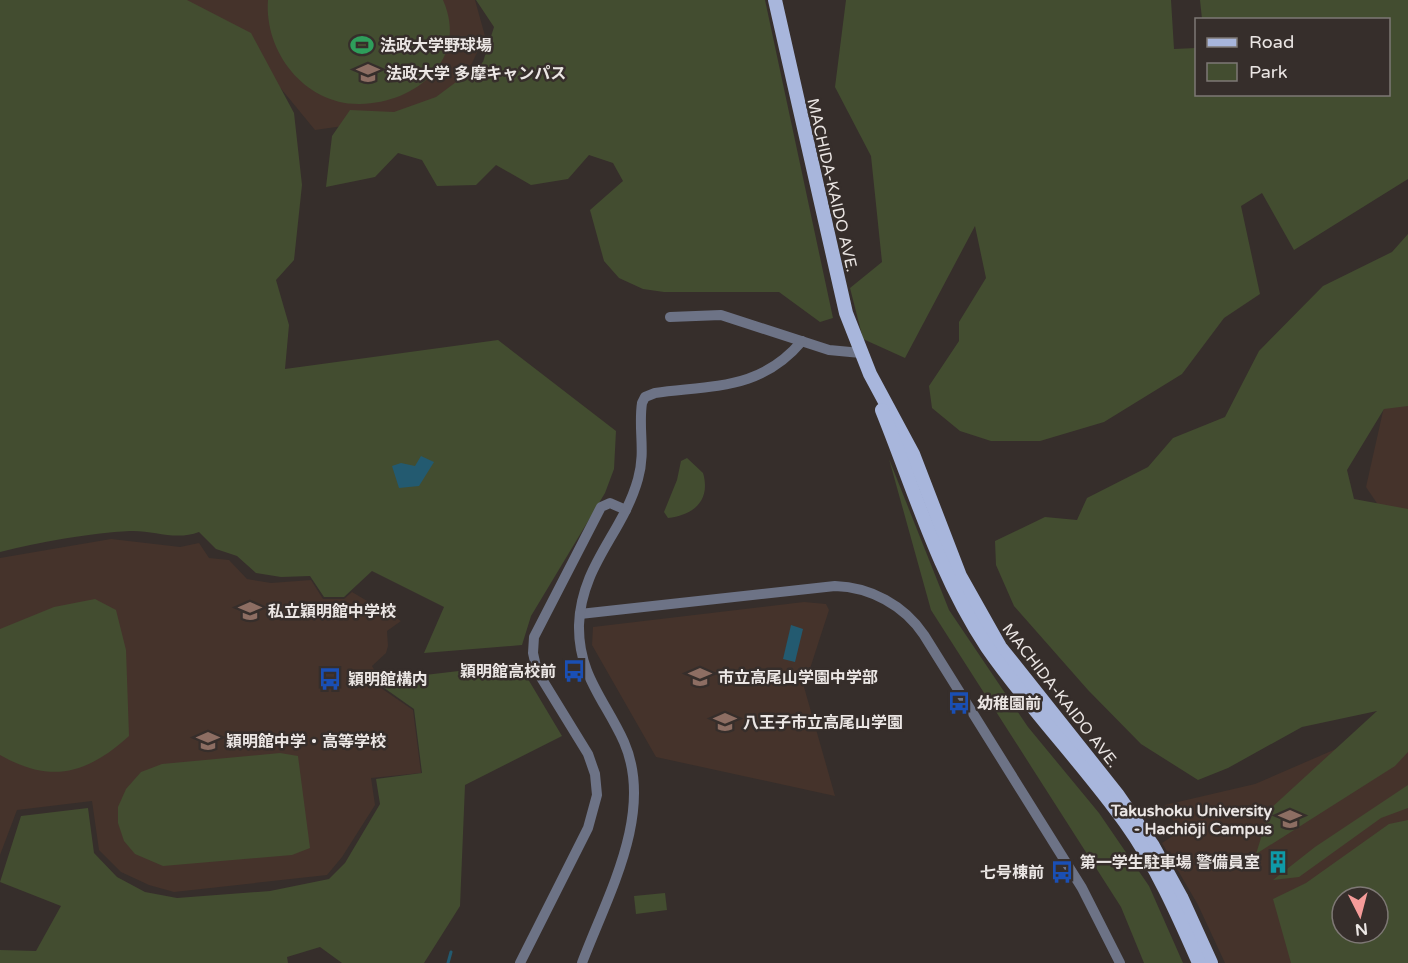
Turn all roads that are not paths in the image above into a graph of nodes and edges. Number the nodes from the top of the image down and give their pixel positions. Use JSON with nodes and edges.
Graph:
{"nodes":[{"id":1,"x":775,"y":0,"type":"edge"},
{"id":2,"x":670,"y":317,"type":"dead end"},
{"id":3,"x":802,"y":341,"type":"junction"},
{"id":4,"x":861,"y":353,"type":"junction"},
{"id":5,"x":626,"y":510,"type":"junction"},
{"id":6,"x":580,"y":614,"type":"junction"},
{"id":7,"x":1131,"y":821,"type":"junction"},
{"id":8,"x":520,"y":963,"type":"edge"},
{"id":9,"x":582,"y":963,"type":"edge"},
{"id":10,"x":1120,"y":963,"type":"edge"},
{"id":11,"x":1199,"y":963,"type":"edge"},
{"id":12,"x":1211,"y":963,"type":"edge"}],
"edges":[{"from":1,"to":4,"type":"main road","name":"MACHIDA-KAIDO AVE."},
{"from":2,"to":3,"type":"street"},
{"from":3,"to":4,"type":"street"},
{"from":3,"to":5,"type":"street"},
{"from":4,"to":7,"type":"main road","name":"MACHIDA-KAIDO AVE."},
{"from":5,"to":6,"type":"street"},
{"from":5,"to":8,"type":"street"},
{"from":6,"to":9,"type":"street"},
{"from":6,"to":10,"type":"street"},
{"from":7,"to":11,"type":"main road","name":"MACHIDA-KAIDO AVE."},
{"from":7,"to":12,"type":"main road","name":"MACHIDA-KAIDO AVE."}]}
